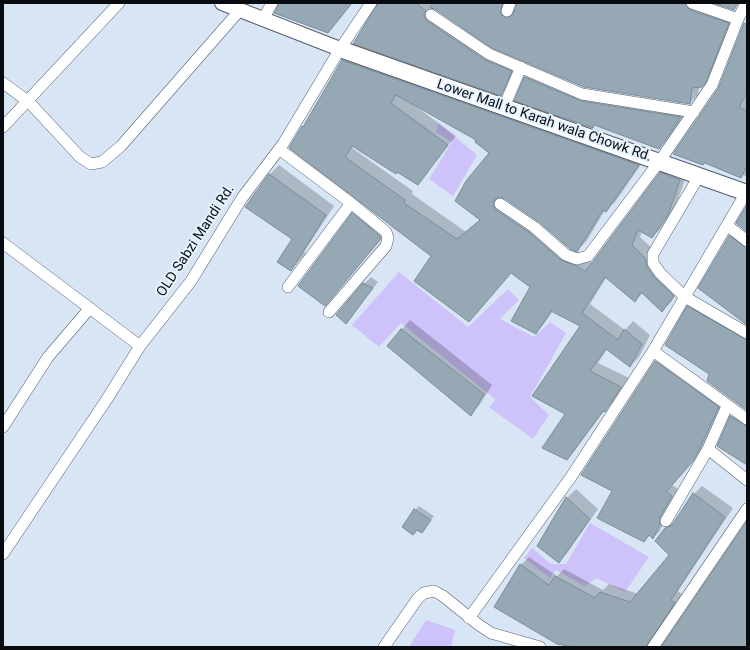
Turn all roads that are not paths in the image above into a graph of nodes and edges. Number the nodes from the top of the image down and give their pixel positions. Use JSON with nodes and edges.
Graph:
{"nodes":[{"id":1,"x":119,"y":3,"type":"edge"},
{"id":2,"x":222,"y":3,"type":"edge"},
{"id":3,"x":272,"y":3,"type":"edge"},
{"id":4,"x":370,"y":3,"type":"edge"},
{"id":5,"x":692,"y":3,"type":"edge"},
{"id":6,"x":746,"y":3,"type":"edge"},
{"id":7,"x":240,"y":10,"type":"junction"},
{"id":8,"x":431,"y":15,"type":"dead end"},
{"id":9,"x":263,"y":19,"type":"junction"},
{"id":10,"x":738,"y":19,"type":"junction"},
{"id":11,"x":340,"y":49,"type":"junction"},
{"id":12,"x":521,"y":67,"type":"junction"},
{"id":13,"x":3,"y":83,"type":"edge"},
{"id":14,"x":29,"y":102,"type":"junction"},
{"id":15,"x":504,"y":107,"type":"junction"},
{"id":16,"x":694,"y":112,"type":"junction"},
{"id":17,"x":3,"y":127,"type":"edge"},
{"id":18,"x":279,"y":149,"type":"junction"},
{"id":19,"x":659,"y":162,"type":"junction"},
{"id":20,"x":699,"y":176,"type":"junction"},
{"id":21,"x":747,"y":192,"type":"edge"},
{"id":22,"x":351,"y":202,"type":"junction"},
{"id":23,"x":500,"y":204,"type":"dead end"},
{"id":24,"x":728,"y":226,"type":"junction"},
{"id":25,"x":747,"y":241,"type":"edge"},
{"id":26,"x":3,"y":243,"type":"edge"},
{"id":27,"x":288,"y":287,"type":"dead end"},
{"id":28,"x":685,"y":297,"type":"junction"},
{"id":29,"x":90,"y":308,"type":"junction"},
{"id":30,"x":329,"y":312,"type":"dead end"},
{"id":31,"x":747,"y":333,"type":"edge"},
{"id":32,"x":140,"y":346,"type":"junction"},
{"id":33,"x":653,"y":351,"type":"junction"},
{"id":34,"x":727,"y":406,"type":"junction"},
{"id":35,"x":747,"y":419,"type":"edge"},
{"id":36,"x":3,"y":427,"type":"edge"},
{"id":37,"x":708,"y":449,"type":"junction"},
{"id":38,"x":747,"y":480,"type":"edge"},
{"id":39,"x":747,"y":509,"type":"edge"},
{"id":40,"x":666,"y":521,"type":"dead end"},
{"id":41,"x":3,"y":554,"type":"edge"},
{"id":42,"x":469,"y":618,"type":"junction"},
{"id":43,"x":384,"y":647,"type":"edge"},
{"id":44,"x":540,"y":647,"type":"edge"},
{"id":45,"x":653,"y":647,"type":"edge"}],
"edges":[{"from":1,"to":14,"type":"street"},
{"from":2,"to":7,"type":"street"},
{"from":3,"to":9,"type":"street"},
{"from":4,"to":11,"type":"street","name":"OLD Sabzi Mandi Rd."},
{"from":5,"to":10,"type":"street"},
{"from":6,"to":10,"type":"street"},
{"from":7,"to":9,"type":"street"},
{"from":7,"to":14,"type":"street"},
{"from":8,"to":12,"type":"street"},
{"from":9,"to":11,"type":"street"},
{"from":10,"to":16,"type":"street"},
{"from":11,"to":15,"type":"main road","name":"Lower Mall to Karah wala Chowk Rd."},
{"from":11,"to":18,"type":"street","name":"OLD Sabzi Mandi Rd."},
{"from":12,"to":15,"type":"street"},
{"from":12,"to":16,"type":"street"},
{"from":13,"to":14,"type":"street"},
{"from":14,"to":17,"type":"street"},
{"from":15,"to":19,"type":"main road","name":"Lower Mall to Karah wala Chowk Rd."},
{"from":16,"to":19,"type":"street"},
{"from":18,"to":22,"type":"street"},
{"from":18,"to":32,"type":"street","name":"OLD Sabzi Mandi Rd."},
{"from":19,"to":20,"type":"main road","name":"Lower Mall to Karah wala Chowk Rd."},
{"from":19,"to":23,"type":"street"},
{"from":20,"to":21,"type":"main road","name":"Lower Mall to Karah wala Chowk Rd."},
{"from":20,"to":28,"type":"street"},
{"from":21,"to":24,"type":"street"},
{"from":22,"to":27,"type":"street"},
{"from":22,"to":30,"type":"street"},
{"from":24,"to":25,"type":"street"},
{"from":24,"to":28,"type":"street"},
{"from":26,"to":29,"type":"street"},
{"from":28,"to":31,"type":"street"},
{"from":28,"to":33,"type":"street"},
{"from":29,"to":32,"type":"street"},
{"from":29,"to":36,"type":"street"},
{"from":32,"to":41,"type":"street","name":"OLD Sabzi Mandi Rd."},
{"from":33,"to":34,"type":"street"},
{"from":33,"to":42,"type":"street"},
{"from":34,"to":35,"type":"street"},
{"from":34,"to":37,"type":"street"},
{"from":37,"to":38,"type":"street"},
{"from":37,"to":40,"type":"street"},
{"from":39,"to":45,"type":"street"},
{"from":42,"to":43,"type":"street"},
{"from":42,"to":44,"type":"street"}]}
